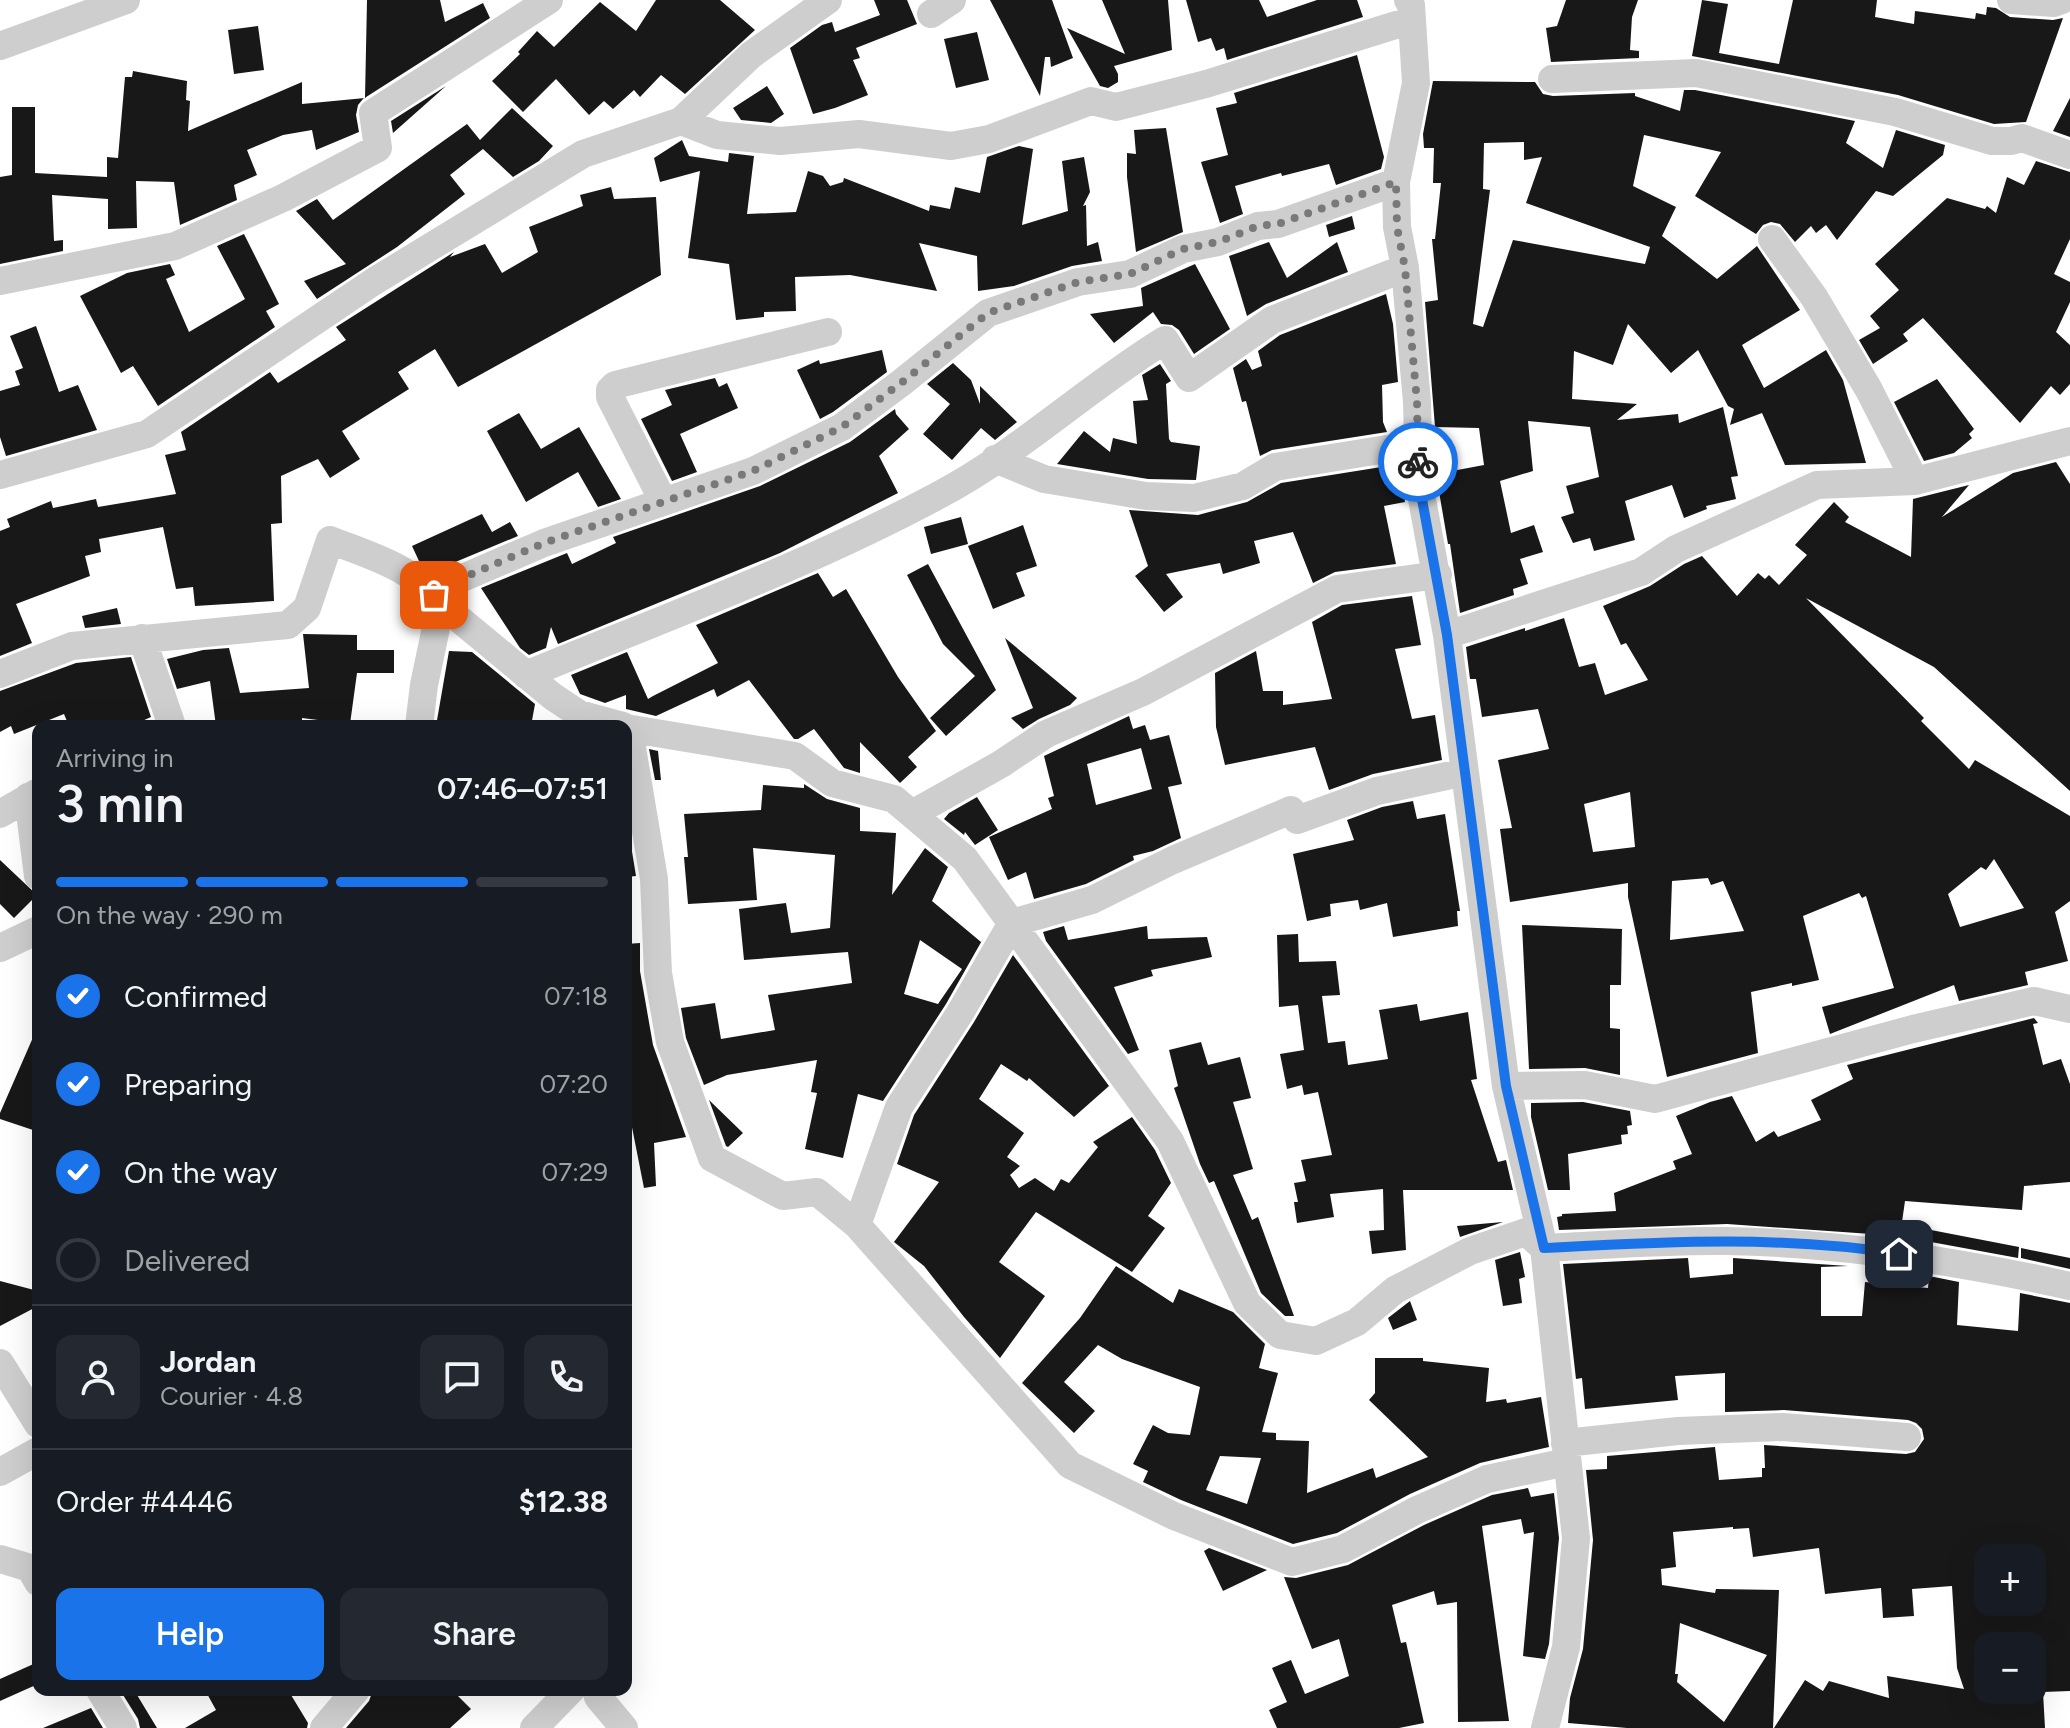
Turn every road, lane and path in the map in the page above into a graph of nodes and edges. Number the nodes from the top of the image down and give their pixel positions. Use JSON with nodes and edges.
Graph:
{"nodes":[{"id":1,"x":126,"y":0,"type":"edge"},
{"id":2,"x":549,"y":0,"type":"edge"},
{"id":3,"x":828,"y":0,"type":"edge"},
{"id":4,"x":2011,"y":0,"type":"edge"},
{"id":5,"x":2062,"y":0,"type":"edge"},
{"id":6,"x":1411,"y":6,"type":"edge"},
{"id":7,"x":0,"y":46,"type":"edge"},
{"id":8,"x":1552,"y":79,"type":"dead end"},
{"id":9,"x":681,"y":121,"type":"junction"},
{"id":10,"x":2070,"y":155,"type":"edge"},
{"id":11,"x":1396,"y":182,"type":"junction"},
{"id":12,"x":1772,"y":239,"type":"dead end"},
{"id":13,"x":1405,"y":268,"type":"junction"},
{"id":14,"x":0,"y":281,"type":"edge"},
{"id":15,"x":828,"y":332,"type":"dead end"},
{"id":16,"x":2070,"y":441,"type":"edge"},
{"id":17,"x":1418,"y":444,"type":"junction"},
{"id":18,"x":995,"y":459,"type":"junction"},
{"id":19,"x":0,"y":475,"type":"edge"},
{"id":20,"x":1915,"y":481,"type":"junction"},
{"id":21,"x":663,"y":501,"type":"junction"},
{"id":22,"x":1438,"y":575,"type":"junction"},
{"id":23,"x":437,"y":599,"type":"junction"},
{"id":24,"x":1447,"y":635,"type":"junction"},
{"id":25,"x":142,"y":638,"type":"junction"},
{"id":26,"x":0,"y":674,"type":"edge"},
{"id":27,"x":526,"y":675,"type":"junction"},
{"id":28,"x":168,"y":720,"type":"edge"},
{"id":29,"x":420,"y":720,"type":"edge"},
{"id":30,"x":599,"y":720,"type":"edge"},
{"id":31,"x":632,"y":729,"type":"edge"},
{"id":32,"x":632,"y":760,"type":"edge"},
{"id":33,"x":1465,"y":772,"type":"junction"},
{"id":34,"x":32,"y":795,"type":"edge"},
{"id":35,"x":0,"y":814,"type":"edge"},
{"id":36,"x":912,"y":814,"type":"junction"},
{"id":37,"x":1012,"y":923,"type":"junction"},
{"id":38,"x":32,"y":933,"type":"edge"},
{"id":39,"x":0,"y":948,"type":"edge"},
{"id":40,"x":2070,"y":1009,"type":"edge"},
{"id":41,"x":1506,"y":1086,"type":"junction"},
{"id":42,"x":857,"y":1225,"type":"junction"},
{"id":43,"x":1544,"y":1248,"type":"junction"},
{"id":44,"x":2070,"y":1286,"type":"edge"},
{"id":45,"x":0,"y":1363,"type":"edge"},
{"id":46,"x":32,"y":1414,"type":"edge"},
{"id":47,"x":1907,"y":1437,"type":"dead end"},
{"id":48,"x":1566,"y":1452,"type":"junction"},
{"id":49,"x":32,"y":1454,"type":"edge"},
{"id":50,"x":0,"y":1472,"type":"edge"},
{"id":51,"x":0,"y":1559,"type":"edge"},
{"id":52,"x":32,"y":1572,"type":"edge"},
{"id":53,"x":104,"y":1696,"type":"edge"},
{"id":54,"x":351,"y":1696,"type":"edge"},
{"id":55,"x":565,"y":1696,"type":"edge"},
{"id":56,"x":598,"y":1696,"type":"edge"},
{"id":57,"x":123,"y":1728,"type":"edge"},
{"id":58,"x":324,"y":1728,"type":"edge"},
{"id":59,"x":534,"y":1728,"type":"edge"},
{"id":60,"x":624,"y":1728,"type":"edge"},
{"id":61,"x":1545,"y":1728,"type":"edge"}],
"edges":[{"from":1,"to":7,"type":"street"},
{"from":2,"to":14,"type":"street"},
{"from":3,"to":9,"type":"street"},
{"from":4,"to":5,"type":"street"},
{"from":6,"to":9,"type":"street"},
{"from":6,"to":11,"type":"street"},
{"from":8,"to":10,"type":"street"},
{"from":9,"to":19,"type":"street"},
{"from":11,"to":13,"type":"street"},
{"from":11,"to":21,"type":"street"},
{"from":12,"to":20,"type":"street"},
{"from":13,"to":17,"type":"street"},
{"from":13,"to":18,"type":"street"},
{"from":15,"to":21,"type":"street"},
{"from":16,"to":20,"type":"street"},
{"from":17,"to":18,"type":"street"},
{"from":17,"to":22,"type":"street"},
{"from":18,"to":27,"type":"street"},
{"from":20,"to":24,"type":"street"},
{"from":21,"to":23,"type":"street"},
{"from":22,"to":24,"type":"street"},
{"from":22,"to":36,"type":"street"},
{"from":23,"to":25,"type":"street"},
{"from":23,"to":27,"type":"street"},
{"from":23,"to":29,"type":"street"},
{"from":24,"to":33,"type":"street"},
{"from":25,"to":26,"type":"street"},
{"from":25,"to":28,"type":"street"},
{"from":27,"to":30,"type":"street"},
{"from":31,"to":36,"type":"street"},
{"from":32,"to":42,"type":"street"},
{"from":33,"to":37,"type":"street"},
{"from":33,"to":41,"type":"street"},
{"from":34,"to":35,"type":"street"},
{"from":36,"to":37,"type":"street"},
{"from":37,"to":42,"type":"street"},
{"from":37,"to":43,"type":"street"},
{"from":38,"to":39,"type":"street"},
{"from":40,"to":41,"type":"street"},
{"from":41,"to":43,"type":"street"},
{"from":42,"to":48,"type":"street"},
{"from":43,"to":44,"type":"street"},
{"from":43,"to":48,"type":"street"},
{"from":45,"to":46,"type":"street"},
{"from":47,"to":48,"type":"street"},
{"from":48,"to":61,"type":"street"},
{"from":49,"to":50,"type":"street"},
{"from":51,"to":52,"type":"street"},
{"from":53,"to":57,"type":"street"},
{"from":54,"to":58,"type":"street"},
{"from":55,"to":59,"type":"street"},
{"from":56,"to":60,"type":"street"}]}
